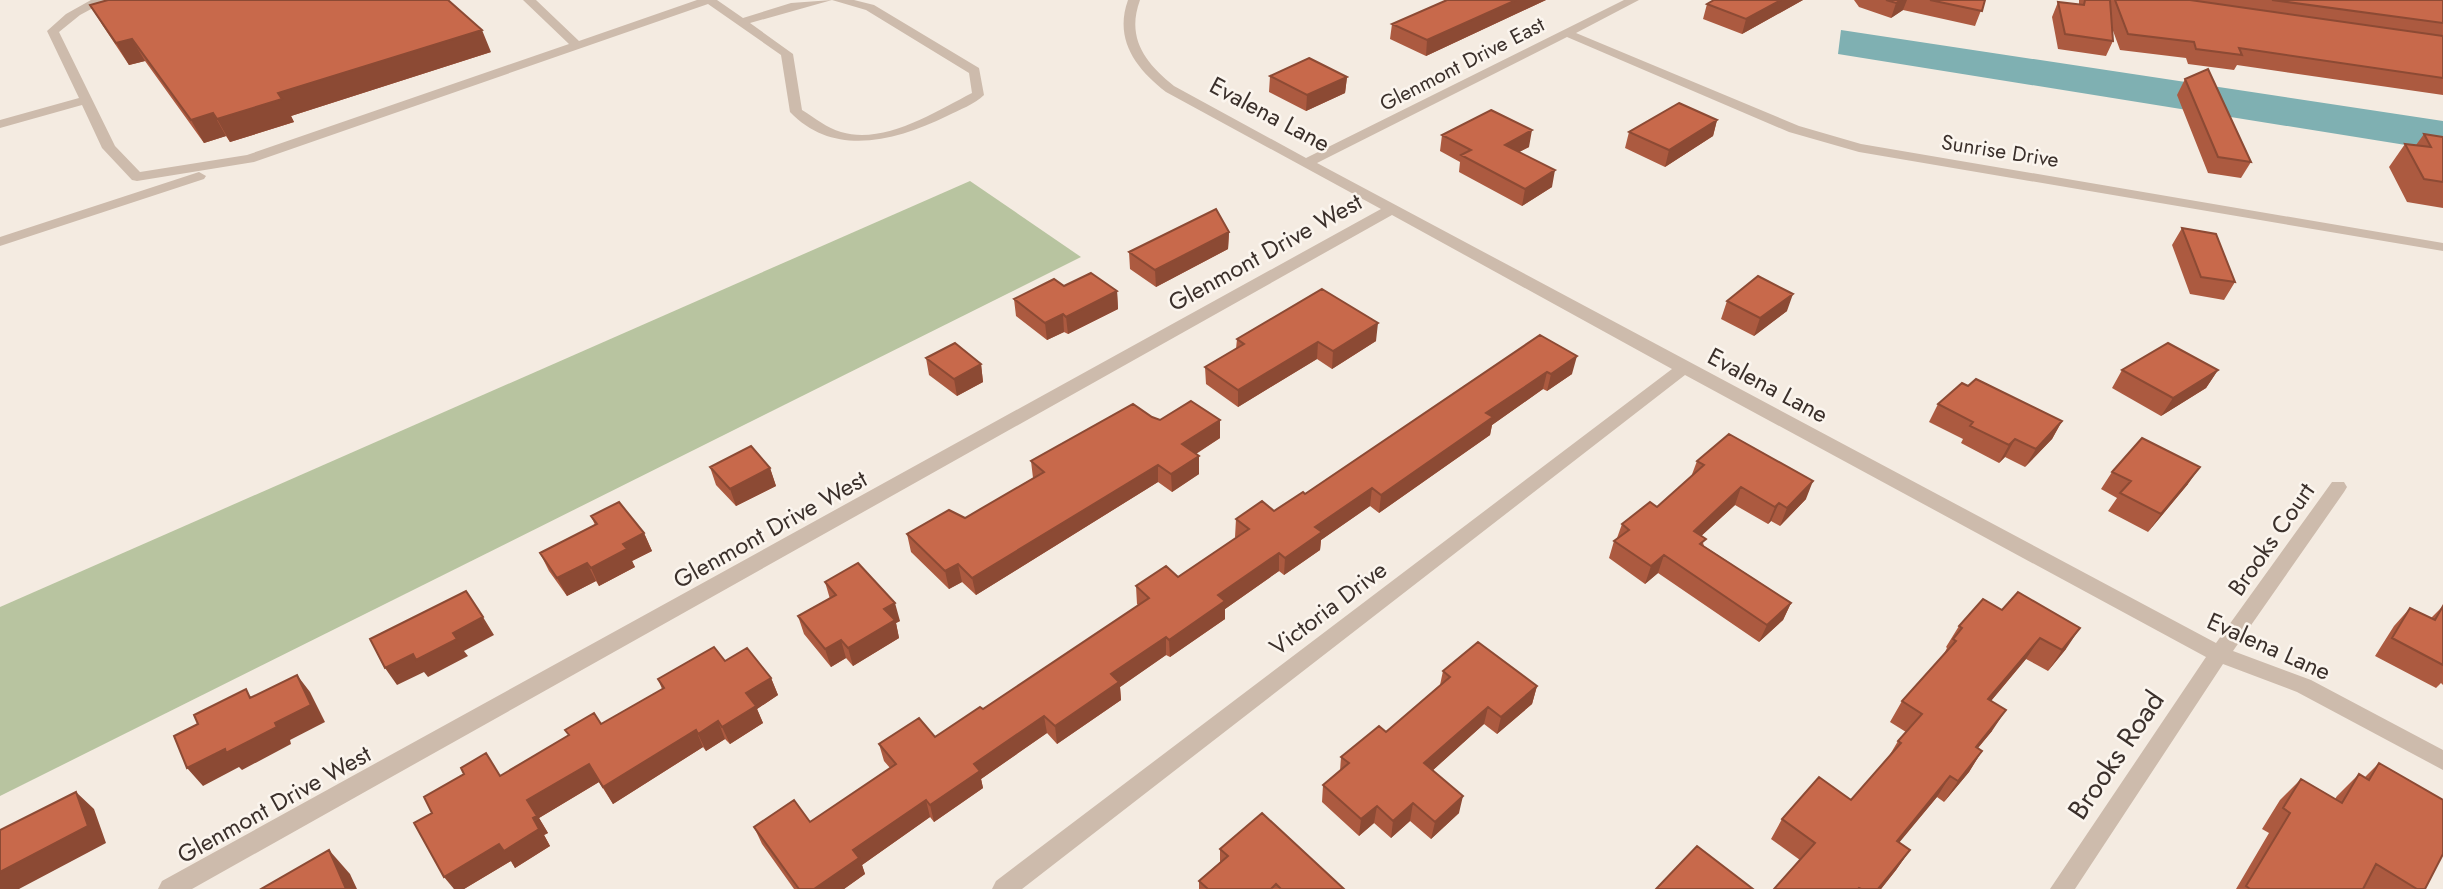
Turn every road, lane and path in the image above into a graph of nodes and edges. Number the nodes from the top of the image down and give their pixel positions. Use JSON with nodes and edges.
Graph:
{"nodes":[{"id":1,"x":102,"y":0,"type":"edge"},
{"id":2,"x":529,"y":0,"type":"edge"},
{"id":3,"x":709,"y":0,"type":"edge"},
{"id":4,"x":826,"y":0,"type":"edge"},
{"id":5,"x":838,"y":0,"type":"edge"},
{"id":6,"x":1134,"y":0,"type":"edge"},
{"id":7,"x":1633,"y":0,"type":"edge"},
{"id":8,"x":741,"y":22,"type":"junction"},
{"id":9,"x":1567,"y":33,"type":"junction"},
{"id":10,"x":577,"y":45,"type":"junction"},
{"id":11,"x":85,"y":100,"type":"junction"},
{"id":12,"x":0,"y":124,"type":"edge"},
{"id":13,"x":249,"y":159,"type":"junction"},
{"id":14,"x":1308,"y":162,"type":"junction"},
{"id":15,"x":1392,"y":209,"type":"junction"},
{"id":16,"x":0,"y":242,"type":"edge"},
{"id":17,"x":2443,"y":247,"type":"edge"},
{"id":18,"x":1684,"y":368,"type":"junction"},
{"id":19,"x":2338,"y":487,"type":"dead end"},
{"id":20,"x":2219,"y":654,"type":"junction"},
{"id":21,"x":2443,"y":761,"type":"edge"},
{"id":22,"x":170,"y":889,"type":"edge"},
{"id":23,"x":1004,"y":889,"type":"edge"},
{"id":24,"x":2062,"y":889,"type":"edge"}],
"edges":[{"from":1,"to":11,"type":"street"},
{"from":2,"to":10,"type":"street"},
{"from":3,"to":8,"type":"street"},
{"from":3,"to":10,"type":"street"},
{"from":4,"to":8,"type":"street"},
{"from":5,"to":8,"type":"street"},
{"from":6,"to":14,"type":"street","name":"Evalena Lane"},
{"from":7,"to":9,"type":"street","name":"Glenmont Drive East"},
{"from":9,"to":14,"type":"street","name":"Glenmont Drive East"},
{"from":9,"to":17,"type":"street","name":"Sunrise Drive"},
{"from":10,"to":13,"type":"street"},
{"from":11,"to":12,"type":"street"},
{"from":11,"to":13,"type":"street"},
{"from":13,"to":16,"type":"street"},
{"from":14,"to":15,"type":"street","name":"Evalena Lane"},
{"from":15,"to":18,"type":"street","name":"Evalena Lane"},
{"from":15,"to":22,"type":"street","name":"Glenmont Drive West"},
{"from":18,"to":20,"type":"street","name":"Evalena Lane"},
{"from":18,"to":23,"type":"street","name":"Victoria Drive"},
{"from":19,"to":20,"type":"street","name":"Brooks Court"},
{"from":20,"to":21,"type":"street","name":"Evalena Lane"},
{"from":20,"to":24,"type":"street","name":"Brooks Road"}]}
